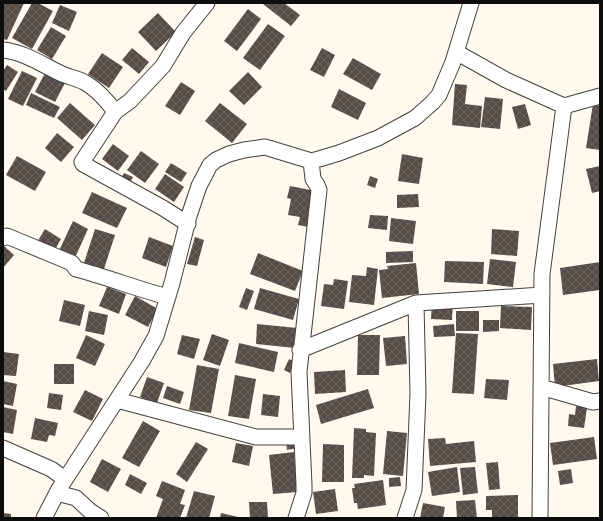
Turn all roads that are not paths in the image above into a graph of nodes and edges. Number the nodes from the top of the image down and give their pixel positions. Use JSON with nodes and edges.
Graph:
{"nodes":[{"id":1,"x":207,"y":3,"type":"edge"},
{"id":2,"x":471,"y":3,"type":"edge"},
{"id":3,"x":3,"y":50,"type":"edge"},
{"id":4,"x":456,"y":52,"type":"junction"},
{"id":5,"x":600,"y":96,"type":"edge"},
{"id":6,"x":564,"y":106,"type":"junction"},
{"id":7,"x":115,"y":112,"type":"junction"},
{"id":8,"x":311,"y":161,"type":"junction"},
{"id":9,"x":188,"y":224,"type":"junction"},
{"id":10,"x":3,"y":238,"type":"edge"},
{"id":11,"x":542,"y":295,"type":"junction"},
{"id":12,"x":168,"y":297,"type":"junction"},
{"id":13,"x":416,"y":304,"type":"junction"},
{"id":14,"x":300,"y":350,"type":"junction"},
{"id":15,"x":541,"y":387,"type":"junction"},
{"id":16,"x":117,"y":400,"type":"junction"},
{"id":17,"x":600,"y":401,"type":"edge"},
{"id":18,"x":301,"y":437,"type":"junction"},
{"id":19,"x":3,"y":448,"type":"edge"},
{"id":20,"x":65,"y":480,"type":"junction"},
{"id":21,"x":57,"y":494,"type":"junction"},
{"id":22,"x":44,"y":518,"type":"edge"},
{"id":23,"x":101,"y":518,"type":"edge"},
{"id":24,"x":296,"y":518,"type":"edge"},
{"id":25,"x":405,"y":518,"type":"edge"},
{"id":26,"x":540,"y":518,"type":"edge"}],
"edges":[{"from":1,"to":7,"type":"street"},
{"from":2,"to":4,"type":"street"},
{"from":3,"to":7,"type":"street"},
{"from":4,"to":6,"type":"street"},
{"from":4,"to":8,"type":"street"},
{"from":5,"to":6,"type":"street"},
{"from":6,"to":11,"type":"street"},
{"from":7,"to":9,"type":"street"},
{"from":8,"to":9,"type":"street"},
{"from":8,"to":14,"type":"street"},
{"from":9,"to":12,"type":"street"},
{"from":10,"to":12,"type":"street"},
{"from":11,"to":13,"type":"street"},
{"from":11,"to":15,"type":"street"},
{"from":12,"to":16,"type":"street"},
{"from":13,"to":14,"type":"street"},
{"from":13,"to":25,"type":"street"},
{"from":14,"to":18,"type":"street"},
{"from":15,"to":17,"type":"street"},
{"from":15,"to":26,"type":"street"},
{"from":16,"to":18,"type":"street"},
{"from":16,"to":20,"type":"street"},
{"from":18,"to":24,"type":"street"},
{"from":19,"to":20,"type":"street"},
{"from":20,"to":21,"type":"street"},
{"from":21,"to":22,"type":"street"},
{"from":21,"to":23,"type":"street"}]}
